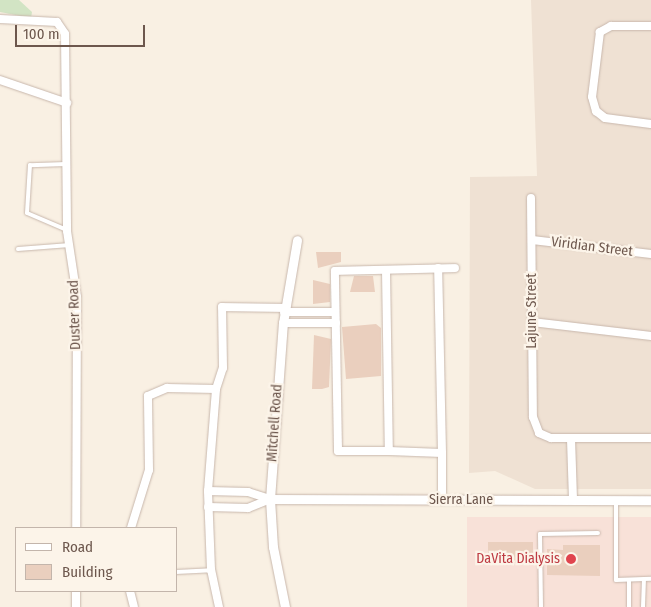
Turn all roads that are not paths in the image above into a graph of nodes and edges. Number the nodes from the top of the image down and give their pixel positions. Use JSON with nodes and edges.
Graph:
{"nodes":[{"id":1,"x":0,"y":19,"type":"edge"},
{"id":2,"x":651,"y":26,"type":"edge"},
{"id":3,"x":0,"y":80,"type":"edge"},
{"id":4,"x":67,"y":103,"type":"junction"},
{"id":5,"x":651,"y":124,"type":"edge"},
{"id":6,"x":67,"y":164,"type":"junction"},
{"id":7,"x":532,"y":198,"type":"dead end"},
{"id":8,"x":67,"y":230,"type":"junction"},
{"id":9,"x":297,"y":240,"type":"dead end"},
{"id":10,"x":532,"y":240,"type":"junction"},
{"id":11,"x":70,"y":246,"type":"junction"},
{"id":12,"x":18,"y":249,"type":"dead end"},
{"id":13,"x":651,"y":254,"type":"edge"},
{"id":14,"x":438,"y":268,"type":"junction"},
{"id":15,"x":455,"y":268,"type":"dead end"},
{"id":16,"x":386,"y":270,"type":"junction"},
{"id":17,"x":285,"y":310,"type":"junction"},
{"id":18,"x":335,"y":312,"type":"junction"},
{"id":19,"x":532,"y":322,"type":"junction"},
{"id":20,"x":283,"y":323,"type":"junction"},
{"id":21,"x":336,"y":323,"type":"junction"},
{"id":22,"x":651,"y":336,"type":"edge"},
{"id":23,"x":216,"y":389,"type":"junction"},
{"id":24,"x":651,"y":438,"type":"edge"},
{"id":25,"x":571,"y":439,"type":"junction"},
{"id":26,"x":389,"y":451,"type":"junction"},
{"id":27,"x":442,"y":453,"type":"junction"},
{"id":28,"x":208,"y":491,"type":"junction"},
{"id":29,"x":270,"y":499,"type":"junction"},
{"id":30,"x":442,"y":500,"type":"junction"},
{"id":31,"x":572,"y":500,"type":"junction"},
{"id":32,"x":616,"y":500,"type":"junction"},
{"id":33,"x":651,"y":500,"type":"edge"},
{"id":34,"x":208,"y":507,"type":"junction"},
{"id":35,"x":76,"y":527,"type":"edge"},
{"id":36,"x":131,"y":527,"type":"edge"},
{"id":37,"x":598,"y":533,"type":"dead end"},
{"id":38,"x":211,"y":570,"type":"junction"},
{"id":39,"x":178,"y":572,"type":"edge"},
{"id":40,"x":651,"y":579,"type":"edge"},
{"id":41,"x":629,"y":580,"type":"junction"},
{"id":42,"x":644,"y":580,"type":"junction"},
{"id":43,"x":76,"y":592,"type":"edge"},
{"id":44,"x":130,"y":592,"type":"edge"},
{"id":45,"x":76,"y":607,"type":"edge"},
{"id":46,"x":134,"y":607,"type":"edge"},
{"id":47,"x":219,"y":607,"type":"edge"},
{"id":48,"x":285,"y":607,"type":"edge"},
{"id":49,"x":541,"y":607,"type":"edge"},
{"id":50,"x":629,"y":607,"type":"edge"},
{"id":51,"x":644,"y":607,"type":"edge"}],
"edges":[{"from":1,"to":4,"type":"street","name":"Duster Road"},
{"from":2,"to":5,"type":"street"},
{"from":3,"to":4,"type":"street"},
{"from":4,"to":6,"type":"street","name":"Duster Road"},
{"from":6,"to":8,"type":"street","name":"Duster Road"},
{"from":6,"to":8,"type":"lane"},
{"from":7,"to":10,"type":"street","name":"Lajune Street"},
{"from":8,"to":11,"type":"street","name":"Duster Road"},
{"from":9,"to":17,"type":"street","name":"Mitchell Road"},
{"from":10,"to":13,"type":"street","name":"Viridian Street"},
{"from":10,"to":19,"type":"street","name":"Lajune Street"},
{"from":11,"to":12,"type":"lane"},
{"from":11,"to":35,"type":"street","name":"Duster Road"},
{"from":14,"to":15,"type":"street"},
{"from":14,"to":16,"type":"street"},
{"from":14,"to":27,"type":"street"},
{"from":16,"to":18,"type":"street"},
{"from":16,"to":26,"type":"street"},
{"from":17,"to":18,"type":"street"},
{"from":17,"to":20,"type":"street","name":"Mitchell Road"},
{"from":17,"to":23,"type":"street"},
{"from":18,"to":21,"type":"street"},
{"from":19,"to":22,"type":"street"},
{"from":19,"to":25,"type":"street","name":"Lajune Street"},
{"from":20,"to":21,"type":"street"},
{"from":20,"to":29,"type":"street","name":"Mitchell Road"},
{"from":21,"to":26,"type":"street"},
{"from":23,"to":28,"type":"street"},
{"from":23,"to":36,"type":"street"},
{"from":24,"to":25,"type":"street"},
{"from":25,"to":31,"type":"street"},
{"from":26,"to":27,"type":"street"},
{"from":27,"to":30,"type":"street"},
{"from":28,"to":29,"type":"street"},
{"from":28,"to":34,"type":"street"},
{"from":29,"to":30,"type":"street","name":"Sierra Lane"},
{"from":29,"to":34,"type":"street"},
{"from":29,"to":48,"type":"street","name":"Mitchell Road"},
{"from":30,"to":31,"type":"street","name":"Sierra Lane"},
{"from":31,"to":32,"type":"street","name":"Sierra Lane"},
{"from":32,"to":33,"type":"street","name":"Sierra Lane"},
{"from":32,"to":41,"type":"lane"},
{"from":34,"to":38,"type":"street"},
{"from":37,"to":49,"type":"lane"},
{"from":38,"to":39,"type":"lane"},
{"from":38,"to":47,"type":"street"},
{"from":40,"to":42,"type":"lane"},
{"from":41,"to":42,"type":"lane"},
{"from":41,"to":50,"type":"lane"},
{"from":42,"to":51,"type":"lane"},
{"from":43,"to":45,"type":"street"},
{"from":44,"to":46,"type":"street"}]}
